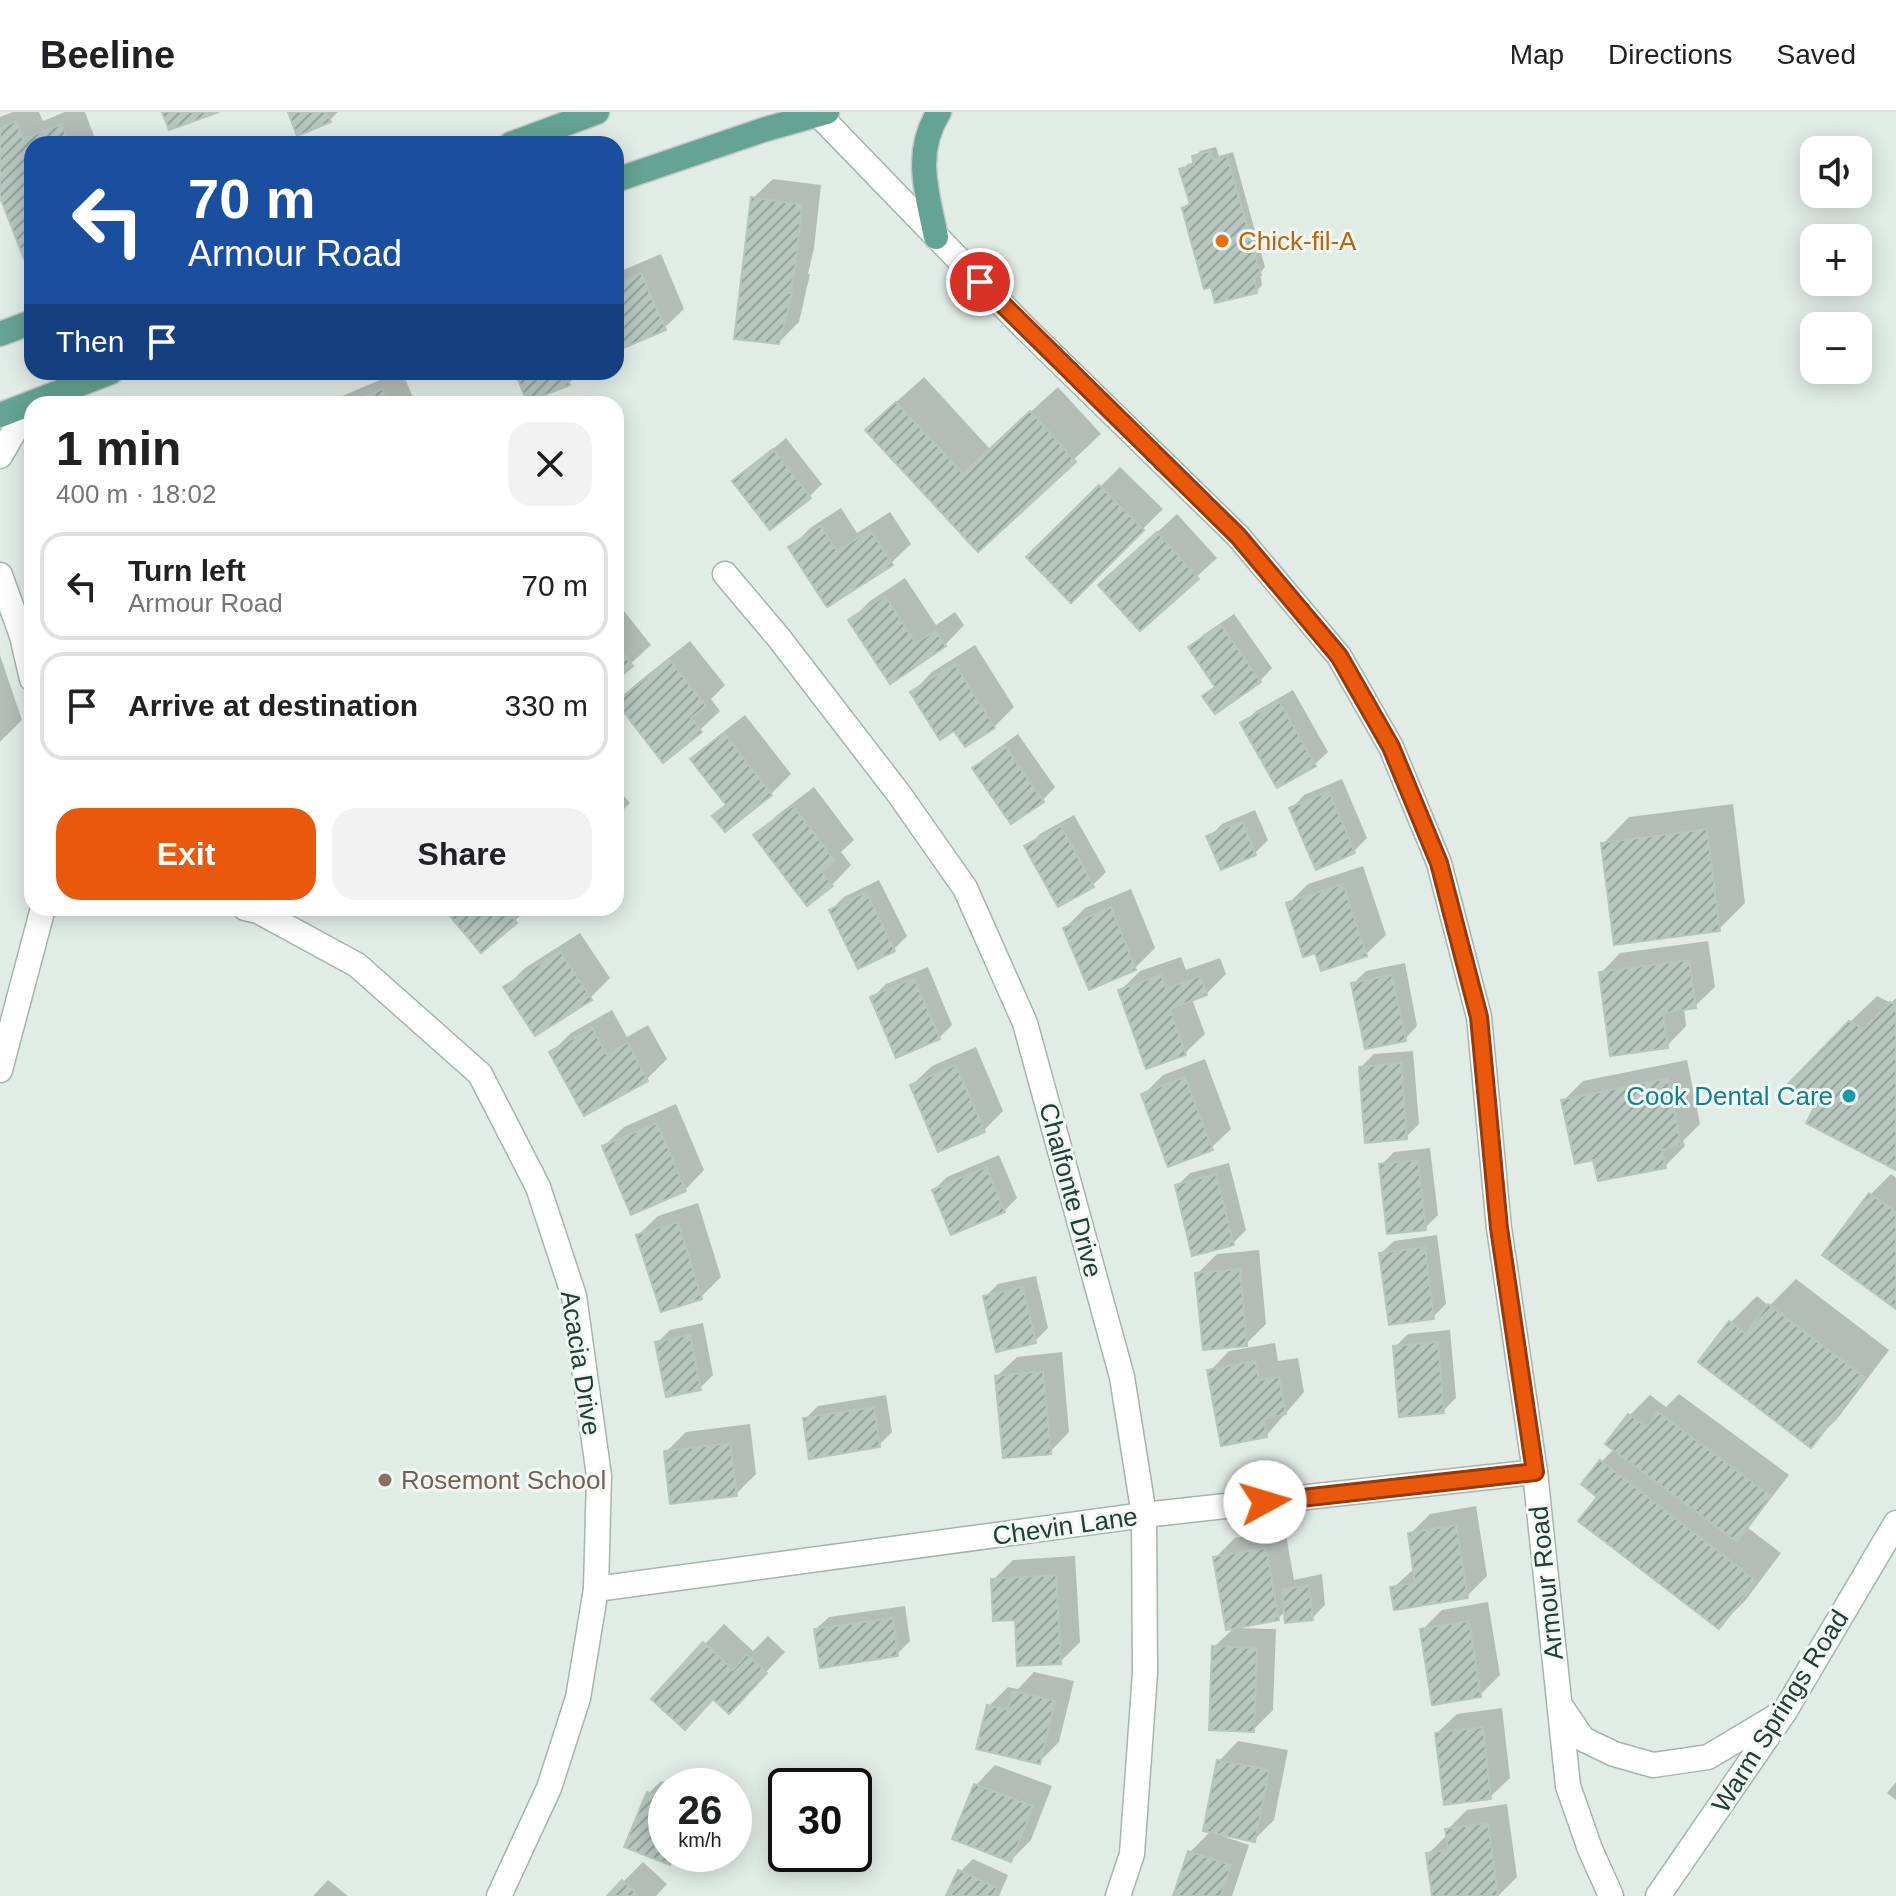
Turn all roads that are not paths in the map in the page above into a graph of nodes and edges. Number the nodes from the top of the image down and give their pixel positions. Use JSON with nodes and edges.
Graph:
{"nodes":[{"id":1,"x":597,"y":112,"type":"edge"},
{"id":2,"x":939,"y":112,"type":"edge"},
{"id":3,"x":820,"y":113,"type":"edge"},
{"id":4,"x":532,"y":136,"type":"edge"},
{"id":5,"x":624,"y":177,"type":"edge"},
{"id":6,"x":936,"y":237,"type":"junction"},
{"id":7,"x":24,"y":325,"type":"edge"},
{"id":8,"x":0,"y":334,"type":"edge"},
{"id":9,"x":91,"y":380,"type":"edge"},
{"id":10,"x":50,"y":396,"type":"edge"},
{"id":11,"x":24,"y":406,"type":"edge"},
{"id":12,"x":24,"y":414,"type":"edge"},
{"id":13,"x":0,"y":415,"type":"edge"},
{"id":14,"x":0,"y":456,"type":"edge"},
{"id":15,"x":725,"y":574,"type":"dead end"},
{"id":16,"x":0,"y":575,"type":"edge"},
{"id":17,"x":24,"y":645,"type":"edge"},
{"id":18,"x":41,"y":916,"type":"edge"},
{"id":19,"x":267,"y":916,"type":"edge"},
{"id":20,"x":0,"y":1070,"type":"edge"},
{"id":21,"x":1535,"y":1472,"type":"junction"},
{"id":22,"x":1144,"y":1515,"type":"junction"},
{"id":23,"x":1896,"y":1523,"type":"edge"},
{"id":24,"x":596,"y":1589,"type":"junction"},
{"id":25,"x":1559,"y":1705,"type":"junction"},
{"id":26,"x":1785,"y":1711,"type":"junction"},
{"id":27,"x":499,"y":1896,"type":"edge"},
{"id":28,"x":1118,"y":1896,"type":"edge"},
{"id":29,"x":1611,"y":1896,"type":"edge"},
{"id":30,"x":1658,"y":1896,"type":"edge"}],
"edges":[{"from":1,"to":4,"type":"main road"},
{"from":2,"to":6,"type":"main road"},
{"from":3,"to":5,"type":"main road"},
{"from":3,"to":6,"type":"street","name":"Armour Road"},
{"from":6,"to":21,"type":"street","name":"Armour Road"},
{"from":7,"to":8,"type":"main road"},
{"from":9,"to":10,"type":"main road"},
{"from":11,"to":13,"type":"main road"},
{"from":12,"to":14,"type":"street"},
{"from":15,"to":22,"type":"street","name":"Chalfonte Drive"},
{"from":16,"to":17,"type":"street"},
{"from":18,"to":20,"type":"street"},
{"from":19,"to":24,"type":"street","name":"Acacia Drive"},
{"from":21,"to":22,"type":"street","name":"Chevin Lane"},
{"from":21,"to":25,"type":"street","name":"Armour Road"},
{"from":22,"to":24,"type":"street","name":"Chevin Lane"},
{"from":22,"to":28,"type":"street","name":"Chalfonte Drive"},
{"from":23,"to":26,"type":"street","name":"Warm Springs Road"},
{"from":24,"to":27,"type":"street","name":"Acacia Drive"},
{"from":25,"to":26,"type":"street"},
{"from":25,"to":29,"type":"street","name":"Armour Road"},
{"from":26,"to":30,"type":"street","name":"Warm Springs Road"}]}
